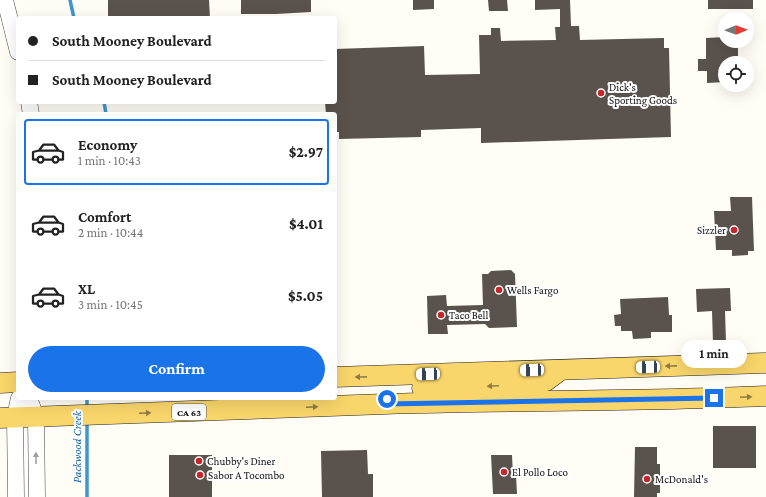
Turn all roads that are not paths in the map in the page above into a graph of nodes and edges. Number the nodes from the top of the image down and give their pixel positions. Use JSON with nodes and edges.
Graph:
{"nodes":[{"id":1,"x":5,"y":0,"type":"edge"},
{"id":2,"x":16,"y":44,"type":"edge"},
{"id":3,"x":766,"y":363,"type":"edge"},
{"id":4,"x":563,"y":369,"type":"junction"},
{"id":5,"x":384,"y":376,"type":"junction"},
{"id":6,"x":337,"y":377,"type":"edge"},
{"id":7,"x":16,"y":382,"type":"edge"},
{"id":8,"x":0,"y":383,"type":"edge"},
{"id":9,"x":337,"y":392,"type":"edge"},
{"id":10,"x":766,"y":396,"type":"edge"},
{"id":11,"x":18,"y":400,"type":"edge"},
{"id":12,"x":30,"y":400,"type":"edge"},
{"id":13,"x":225,"y":400,"type":"edge"},
{"id":14,"x":386,"y":404,"type":"junction"},
{"id":15,"x":199,"y":411,"type":"junction"},
{"id":16,"x":36,"y":417,"type":"junction"},
{"id":17,"x":8,"y":418,"type":"edge"},
{"id":18,"x":16,"y":497,"type":"edge"},
{"id":19,"x":37,"y":497,"type":"edge"}],
"edges":[{"from":1,"to":2,"type":"street"},
{"from":3,"to":4,"type":"main road","one_way":true},
{"from":4,"to":5,"type":"main road"},
{"from":4,"to":14,"type":"main road","one_way":true},
{"from":5,"to":6,"type":"main road","one_way":true},
{"from":5,"to":9,"type":"main road"},
{"from":7,"to":8,"type":"main road"},
{"from":14,"to":10,"type":"main road","number":"CA 63","one_way":true},
{"from":11,"to":17,"type":"street"},
{"from":12,"to":16,"type":"street"},
{"from":13,"to":15,"type":"main road"},
{"from":15,"to":14,"type":"main road","number":"CA 63","one_way":true},
{"from":16,"to":15,"type":"main road","number":"CA 63","one_way":true},
{"from":16,"to":17,"type":"main road","number":"CA 63"},
{"from":19,"to":16,"type":"street","one_way":true},
{"from":17,"to":18,"type":"street"}]}
